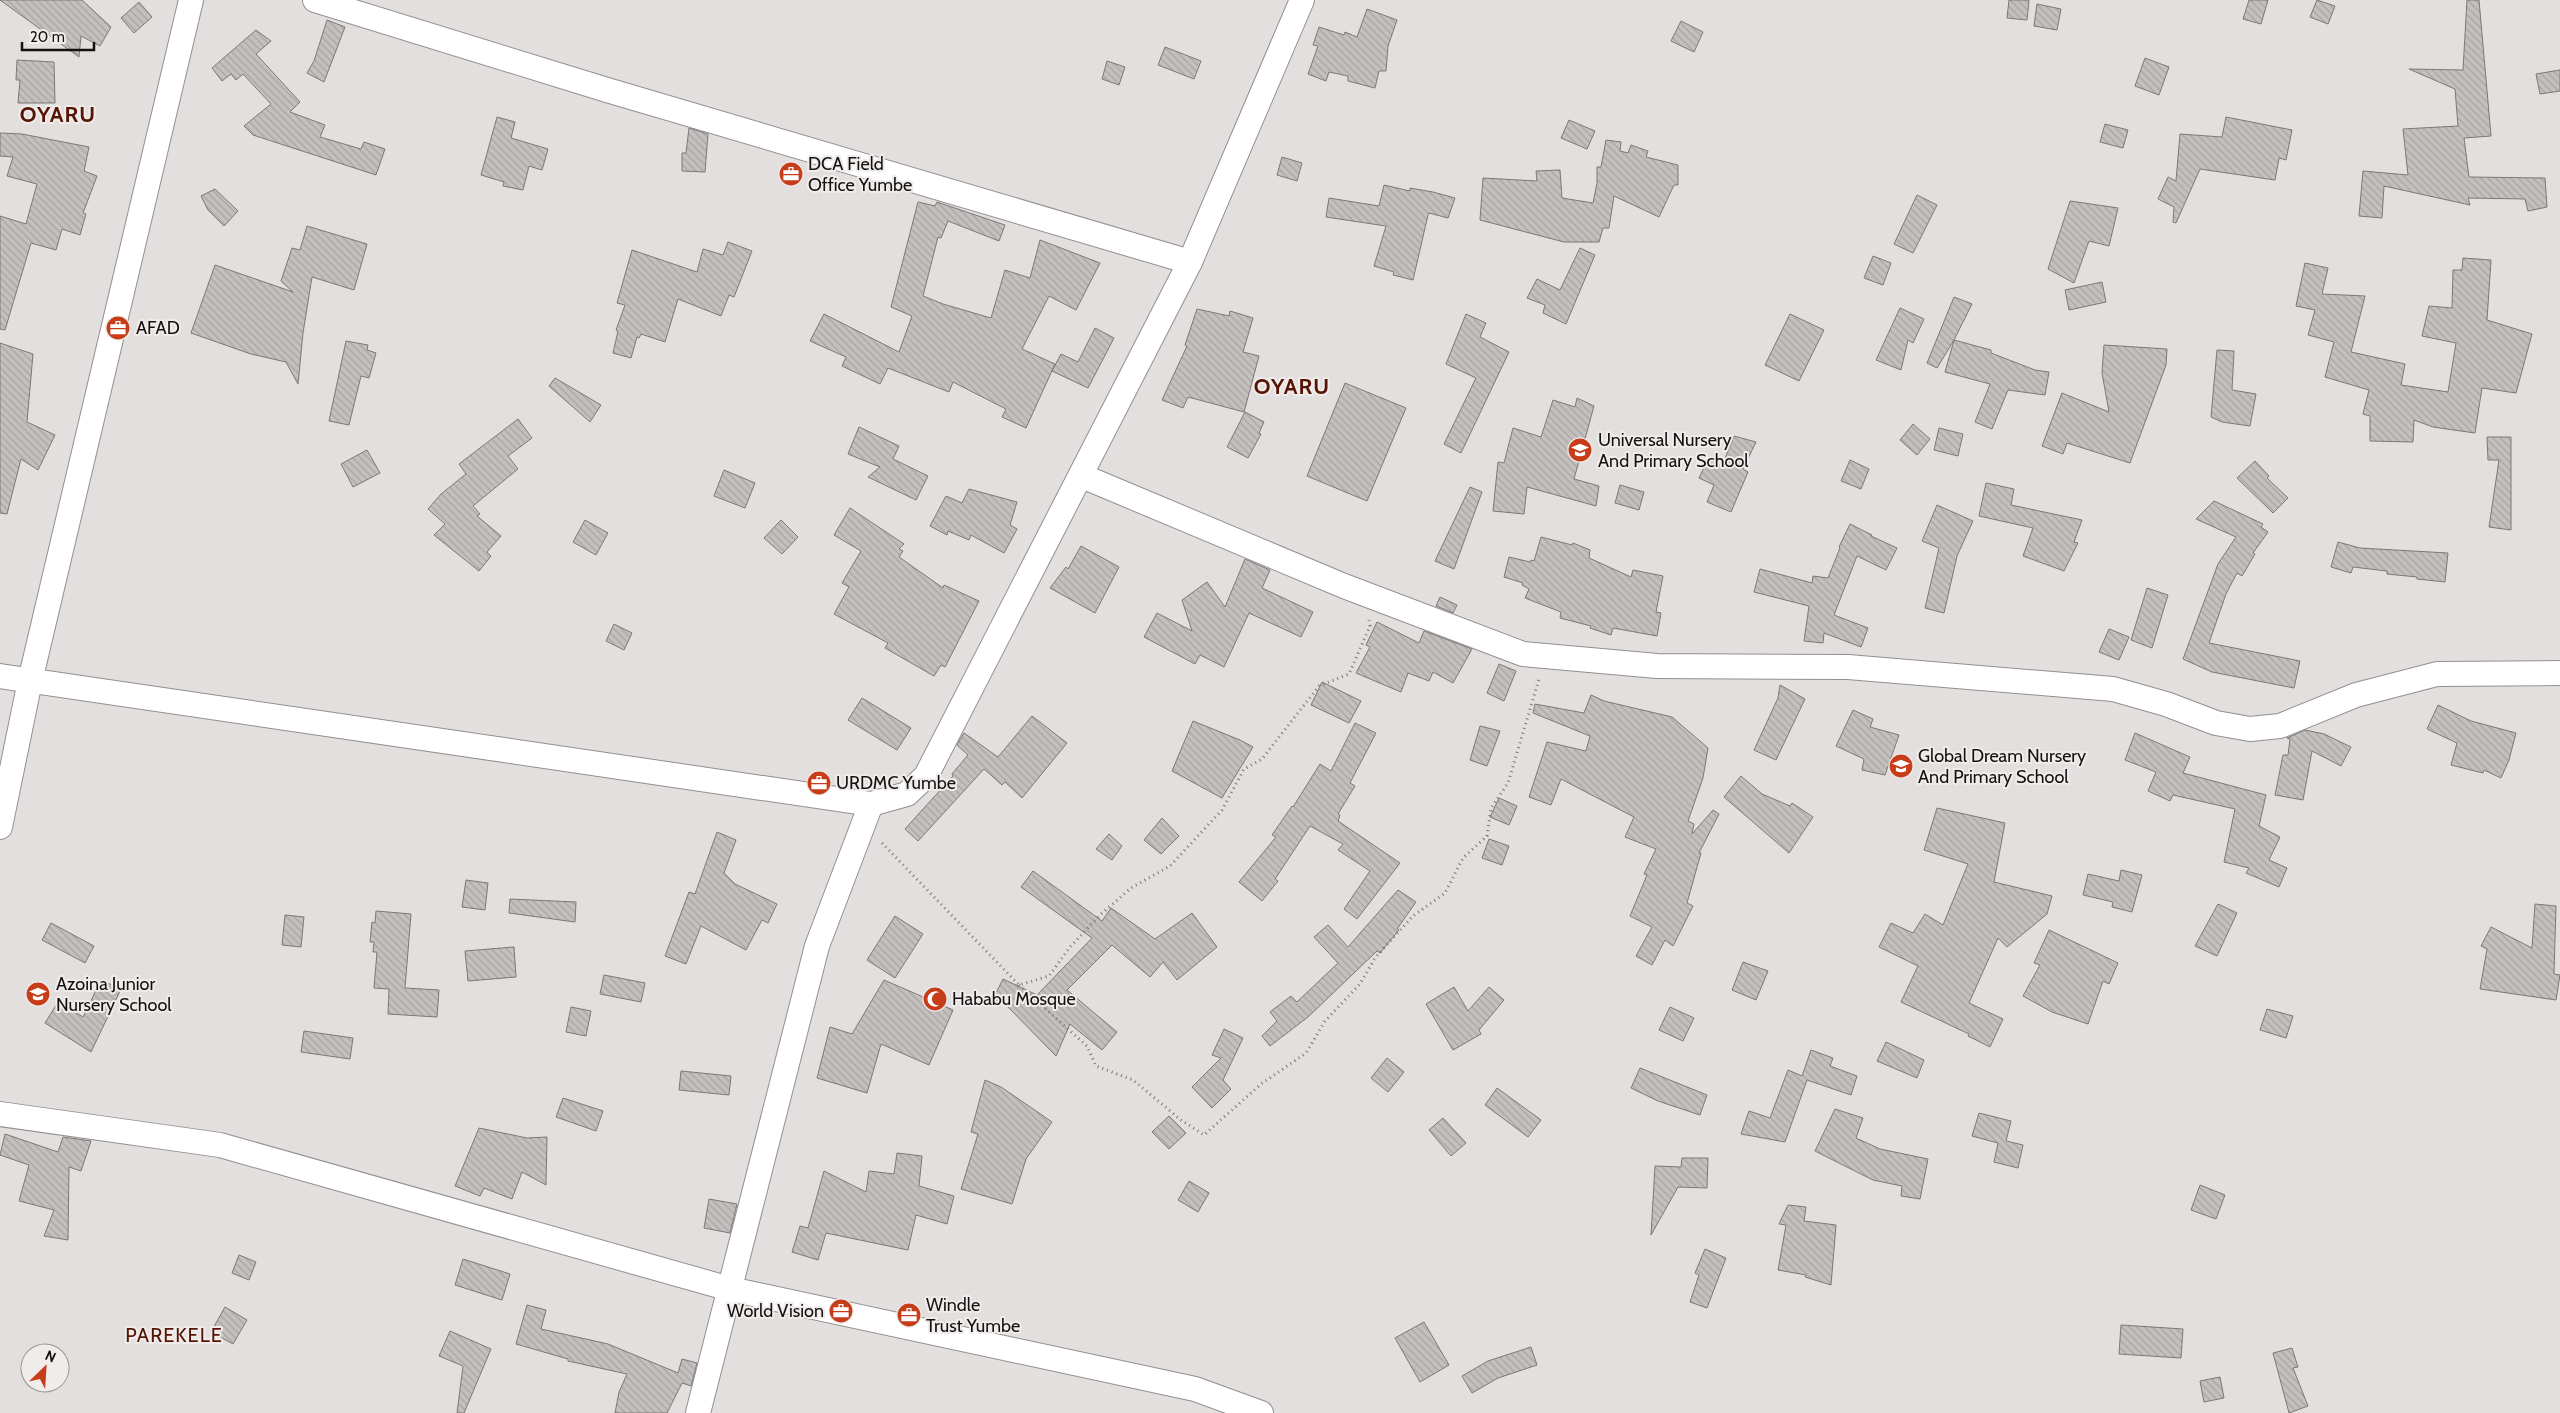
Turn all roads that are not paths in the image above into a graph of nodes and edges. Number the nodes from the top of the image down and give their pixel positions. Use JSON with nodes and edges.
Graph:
{"nodes":[{"id":1,"x":191,"y":0,"type":"edge"},
{"id":2,"x":315,"y":0,"type":"edge"},
{"id":3,"x":1302,"y":0,"type":"edge"},
{"id":4,"x":1190,"y":262,"type":"junction"},
{"id":5,"x":1082,"y":476,"type":"junction"},
{"id":6,"x":2560,"y":673,"type":"edge"},
{"id":7,"x":0,"y":676,"type":"edge"},
{"id":8,"x":30,"y":681,"type":"junction"},
{"id":9,"x":871,"y":804,"type":"junction"},
{"id":10,"x":0,"y":827,"type":"edge"},
{"id":11,"x":0,"y":1114,"type":"edge"},
{"id":12,"x":730,"y":1290,"type":"junction"},
{"id":13,"x":698,"y":1413,"type":"edge"},
{"id":14,"x":1261,"y":1413,"type":"edge"}],
"edges":[{"from":1,"to":8,"type":"street"},
{"from":2,"to":4,"type":"street"},
{"from":3,"to":4,"type":"street"},
{"from":4,"to":5,"type":"street"},
{"from":5,"to":6,"type":"street"},
{"from":5,"to":9,"type":"street"},
{"from":7,"to":8,"type":"street"},
{"from":8,"to":9,"type":"street"},
{"from":8,"to":10,"type":"street"},
{"from":9,"to":12,"type":"street"},
{"from":11,"to":12,"type":"street"},
{"from":12,"to":13,"type":"street"},
{"from":12,"to":14,"type":"street"}]}
